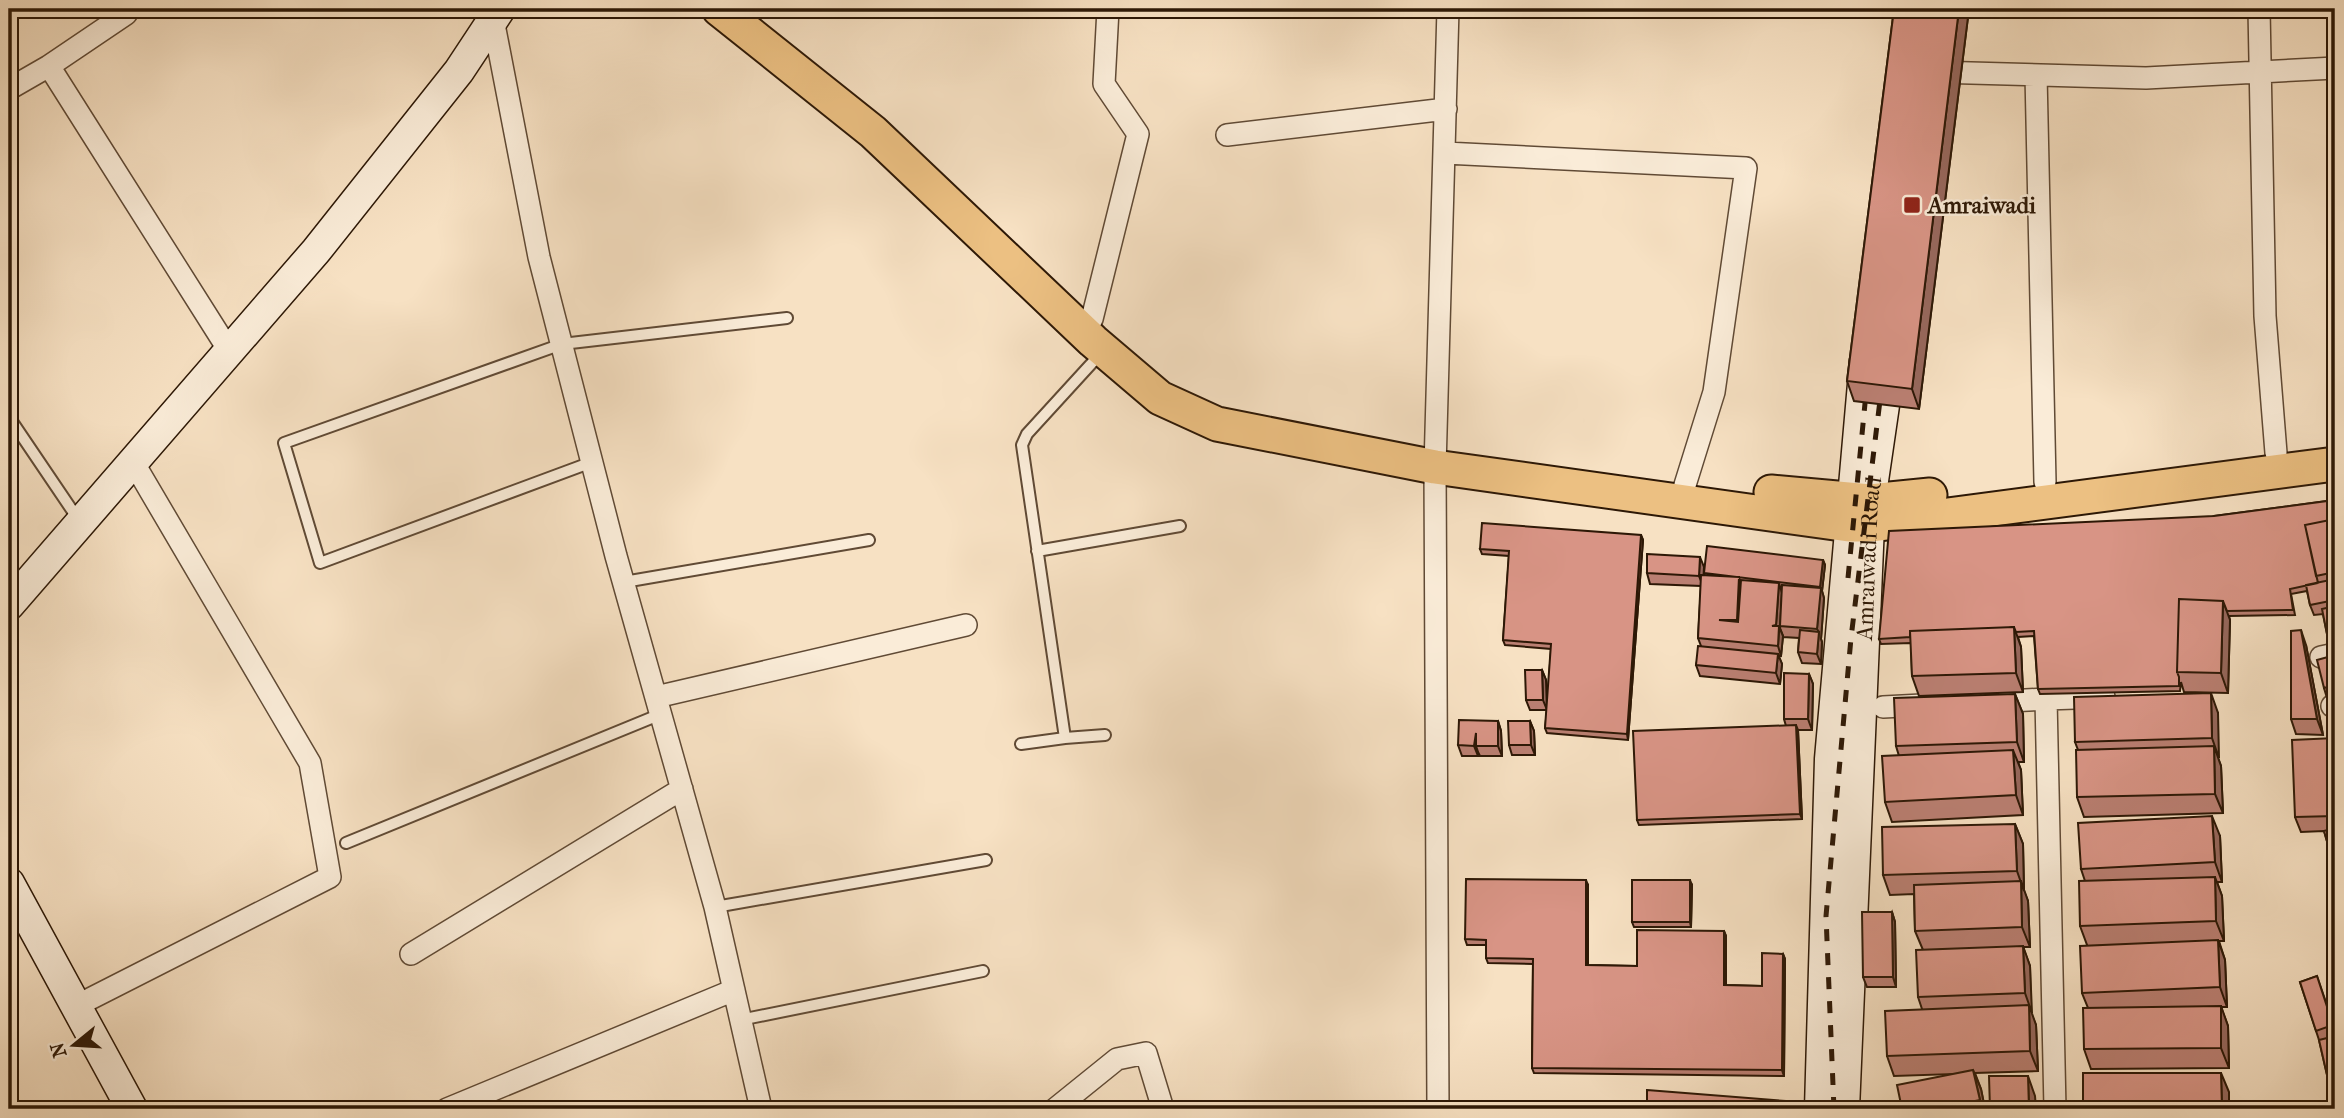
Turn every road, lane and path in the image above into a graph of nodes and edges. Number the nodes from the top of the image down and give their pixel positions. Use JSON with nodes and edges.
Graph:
{"nodes":[{"id":1,"x":129,"y":9,"type":"edge"},
{"id":2,"x":719,"y":9,"type":"edge"},
{"id":3,"x":744,"y":9,"type":"edge"},
{"id":4,"x":1108,"y":9,"type":"edge"},
{"id":5,"x":1448,"y":9,"type":"edge"},
{"id":6,"x":2259,"y":9,"type":"edge"},
{"id":7,"x":496,"y":14,"type":"edge"},
{"id":8,"x":48,"y":66,"type":"junction"},
{"id":9,"x":2335,"y":68,"type":"edge"},
{"id":10,"x":1922,"y":72,"type":"edge"},
{"id":11,"x":2260,"y":72,"type":"junction"},
{"id":12,"x":2036,"y":75,"type":"junction"},
{"id":13,"x":9,"y":89,"type":"edge"},
{"id":14,"x":1446,"y":109,"type":"junction"},
{"id":15,"x":1227,"y":135,"type":"dead end"},
{"id":16,"x":1445,"y":153,"type":"junction"},
{"id":17,"x":787,"y":318,"type":"dead end"},
{"id":18,"x":1092,"y":319,"type":"junction"},
{"id":19,"x":1881,"y":338,"type":"edge"},
{"id":20,"x":562,"y":344,"type":"junction"},
{"id":21,"x":229,"y":349,"type":"junction"},
{"id":22,"x":1103,"y":350,"type":"junction"},
{"id":23,"x":9,"y":416,"type":"edge"},
{"id":24,"x":2335,"y":444,"type":"edge"},
{"id":25,"x":2276,"y":453,"type":"junction"},
{"id":26,"x":1437,"y":459,"type":"junction"},
{"id":27,"x":132,"y":460,"type":"junction"},
{"id":28,"x":593,"y":462,"type":"junction"},
{"id":29,"x":2335,"y":464,"type":"edge"},
{"id":30,"x":2045,"y":482,"type":"junction"},
{"id":31,"x":1685,"y":485,"type":"junction"},
{"id":32,"x":1861,"y":512,"type":"junction"},
{"id":33,"x":80,"y":522,"type":"junction"},
{"id":34,"x":1180,"y":526,"type":"dead end"},
{"id":35,"x":869,"y":540,"type":"dead end"},
{"id":36,"x":1037,"y":551,"type":"junction"},
{"id":37,"x":624,"y":582,"type":"junction"},
{"id":38,"x":9,"y":605,"type":"edge"},
{"id":39,"x":966,"y":625,"type":"dead end"},
{"id":40,"x":2125,"y":696,"type":"edge"},
{"id":41,"x":2046,"y":699,"type":"junction"},
{"id":42,"x":1965,"y":703,"type":"edge"},
{"id":43,"x":1938,"y":705,"type":"edge"},
{"id":44,"x":659,"y":706,"type":"junction"},
{"id":45,"x":1883,"y":707,"type":"dead end"},
{"id":46,"x":1105,"y":735,"type":"dead end"},
{"id":47,"x":1065,"y":738,"type":"junction"},
{"id":48,"x":1021,"y":744,"type":"dead end"},
{"id":49,"x":682,"y":789,"type":"junction"},
{"id":50,"x":346,"y":843,"type":"dead end"},
{"id":51,"x":986,"y":860,"type":"dead end"},
{"id":52,"x":9,"y":883,"type":"edge"},
{"id":53,"x":715,"y":907,"type":"junction"},
{"id":54,"x":411,"y":954,"type":"dead end"},
{"id":55,"x":983,"y":971,"type":"dead end"},
{"id":56,"x":734,"y":990,"type":"junction"},
{"id":57,"x":76,"y":1006,"type":"junction"},
{"id":58,"x":740,"y":1020,"type":"junction"},
{"id":59,"x":132,"y":1109,"type":"edge"},
{"id":60,"x":447,"y":1109,"type":"edge"},
{"id":61,"x":761,"y":1109,"type":"edge"},
{"id":62,"x":1055,"y":1109,"type":"edge"},
{"id":63,"x":1163,"y":1109,"type":"edge"},
{"id":64,"x":1438,"y":1109,"type":"edge"},
{"id":65,"x":1820,"y":1109,"type":"edge"},
{"id":66,"x":1843,"y":1109,"type":"edge"},
{"id":67,"x":2055,"y":1109,"type":"edge"}],
"edges":[{"from":1,"to":8,"type":"street"},
{"from":2,"to":22,"type":"main road"},
{"from":3,"to":18,"type":"main road"},
{"from":4,"to":18,"type":"street"},
{"from":5,"to":14,"type":"street"},
{"from":6,"to":11,"type":"street"},
{"from":7,"to":20,"type":"street"},
{"from":7,"to":21,"type":"main road"},
{"from":8,"to":13,"type":"street"},
{"from":8,"to":21,"type":"street"},
{"from":9,"to":11,"type":"street"},
{"from":10,"to":12,"type":"street"},
{"from":11,"to":12,"type":"street"},
{"from":11,"to":25,"type":"street"},
{"from":12,"to":30,"type":"street"},
{"from":14,"to":15,"type":"street"},
{"from":14,"to":16,"type":"street"},
{"from":16,"to":26,"type":"street"},
{"from":16,"to":31,"type":"street"},
{"from":17,"to":20,"type":"lane"},
{"from":18,"to":26,"type":"main road"},
{"from":19,"to":32,"type":"main road"},
{"from":20,"to":28,"type":"street"},
{"from":20,"to":28,"type":"lane"},
{"from":21,"to":27,"type":"main road"},
{"from":22,"to":26,"type":"main road"},
{"from":22,"to":36,"type":"lane"},
{"from":23,"to":33,"type":"lane"},
{"from":24,"to":25,"type":"main road"},
{"from":25,"to":30,"type":"main road"},
{"from":26,"to":31,"type":"main road"},
{"from":26,"to":32,"type":"main road"},
{"from":26,"to":64,"type":"street"},
{"from":27,"to":33,"type":"main road"},
{"from":27,"to":57,"type":"street"},
{"from":28,"to":37,"type":"street"},
{"from":29,"to":32,"type":"main road"},
{"from":30,"to":32,"type":"main road"},
{"from":31,"to":32,"type":"main road"},
{"from":32,"to":65,"type":"main road"},
{"from":32,"to":66,"type":"main road","name":"Amraiwadi Road"},
{"from":33,"to":38,"type":"main road"},
{"from":34,"to":36,"type":"lane"},
{"from":35,"to":37,"type":"lane"},
{"from":36,"to":47,"type":"lane"},
{"from":37,"to":44,"type":"street"},
{"from":39,"to":44,"type":"street"},
{"from":40,"to":41,"type":"street"},
{"from":41,"to":42,"type":"street"},
{"from":41,"to":67,"type":"street"},
{"from":43,"to":45,"type":"street"},
{"from":44,"to":49,"type":"street"},
{"from":44,"to":50,"type":"lane"},
{"from":46,"to":47,"type":"lane"},
{"from":47,"to":48,"type":"lane"},
{"from":49,"to":53,"type":"street"},
{"from":49,"to":54,"type":"street"},
{"from":51,"to":53,"type":"lane"},
{"from":52,"to":57,"type":"main road"},
{"from":53,"to":56,"type":"street"},
{"from":55,"to":58,"type":"lane"},
{"from":56,"to":58,"type":"street"},
{"from":56,"to":60,"type":"street"},
{"from":57,"to":59,"type":"main road"},
{"from":58,"to":61,"type":"street"},
{"from":62,"to":63,"type":"street"}]}
